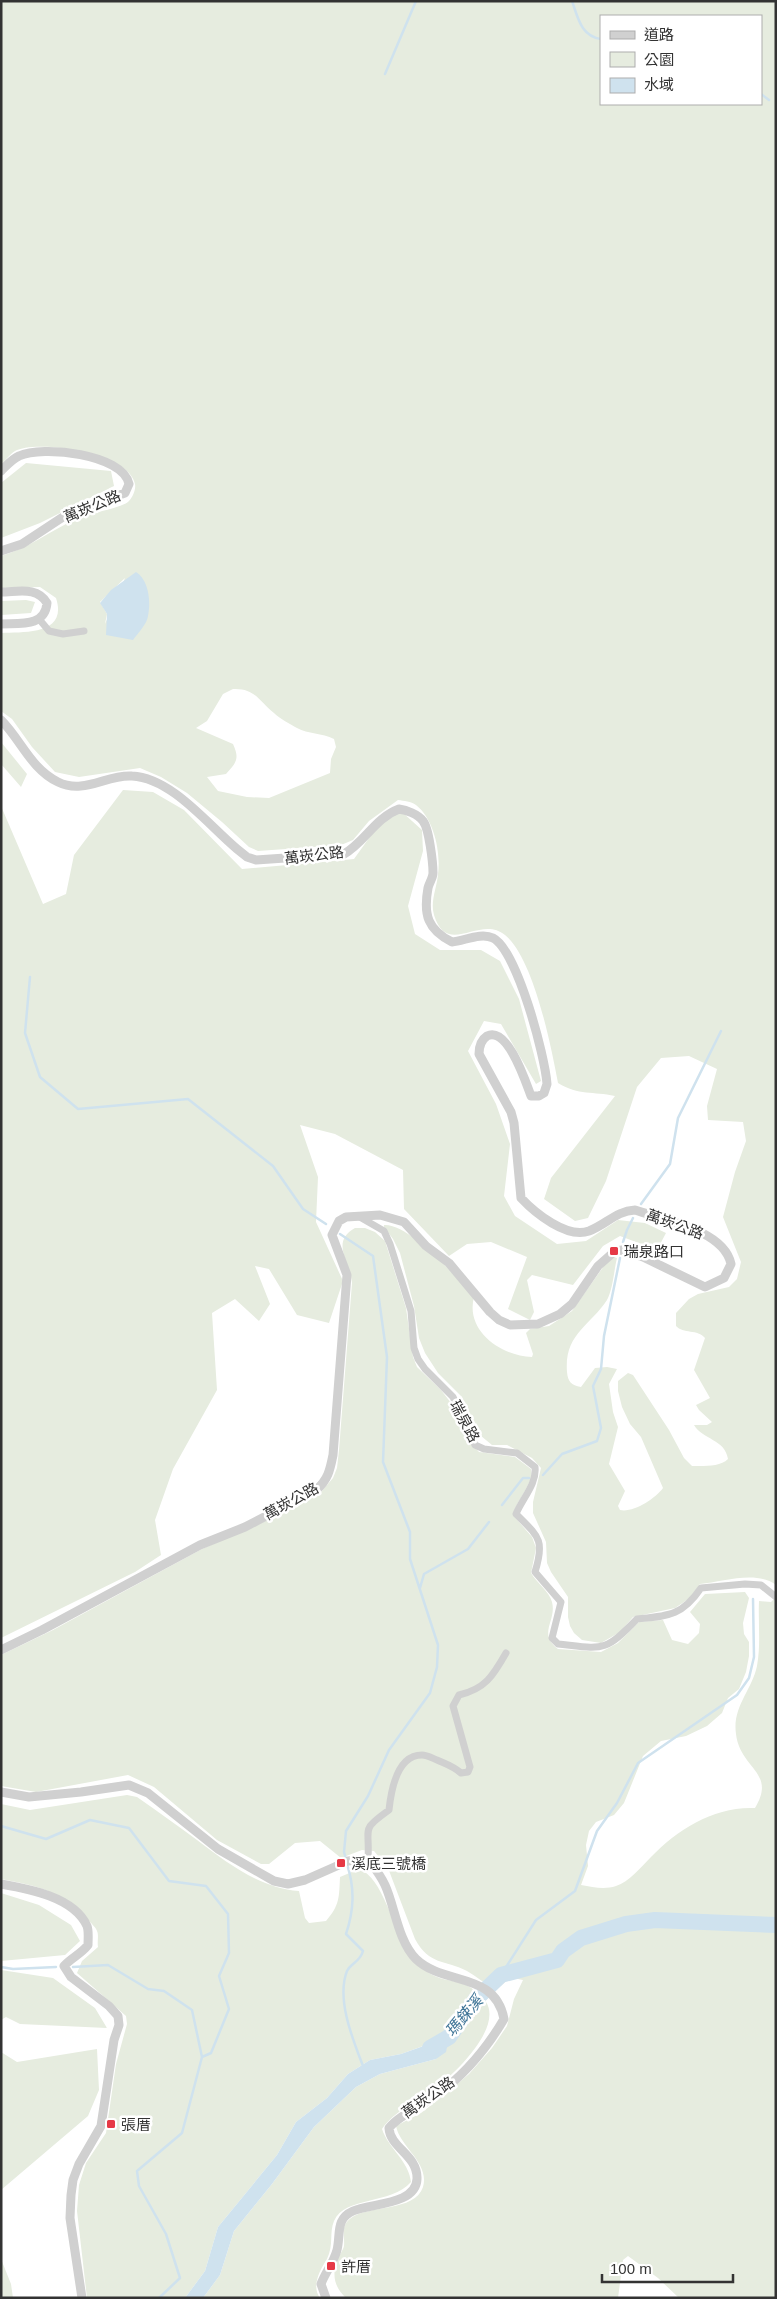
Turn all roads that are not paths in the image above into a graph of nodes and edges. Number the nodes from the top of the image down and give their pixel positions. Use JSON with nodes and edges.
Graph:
{"nodes":[{"id":1,"x":1,"y":471,"type":"edge"},
{"id":2,"x":1,"y":551,"type":"edge"},
{"id":3,"x":1,"y":592,"type":"edge"},
{"id":4,"x":39,"y":619,"type":"junction"},
{"id":5,"x":1,"y":624,"type":"edge"},
{"id":6,"x":84,"y":631,"type":"dead end"},
{"id":7,"x":1,"y":720,"type":"edge"},
{"id":8,"x":357,"y":1216,"type":"junction"},
{"id":9,"x":776,"y":1597,"type":"edge"},
{"id":10,"x":1,"y":1650,"type":"edge"},
{"id":11,"x":506,"y":1653,"type":"dead end"},
{"id":12,"x":1,"y":1792,"type":"edge"},
{"id":13,"x":368,"y":1859,"type":"junction"},
{"id":14,"x":1,"y":1884,"type":"edge"},
{"id":15,"x":82,"y":2298,"type":"edge"},
{"id":16,"x":326,"y":2298,"type":"edge"}],
"edges":[{"from":1,"to":2,"type":"street","name":"萬崁公路"},
{"from":3,"to":4,"type":"street"},
{"from":4,"to":5,"type":"street"},
{"from":4,"to":6,"type":"street"},
{"from":7,"to":8,"type":"street","name":"萬崁公路"},
{"from":8,"to":9,"type":"street","name":"瑞泉路"},
{"from":8,"to":10,"type":"street","name":"萬崁公路"},
{"from":11,"to":13,"type":"street"},
{"from":12,"to":13,"type":"street"},
{"from":13,"to":16,"type":"street","name":"萬崁公路"},
{"from":14,"to":15,"type":"street"}]}
